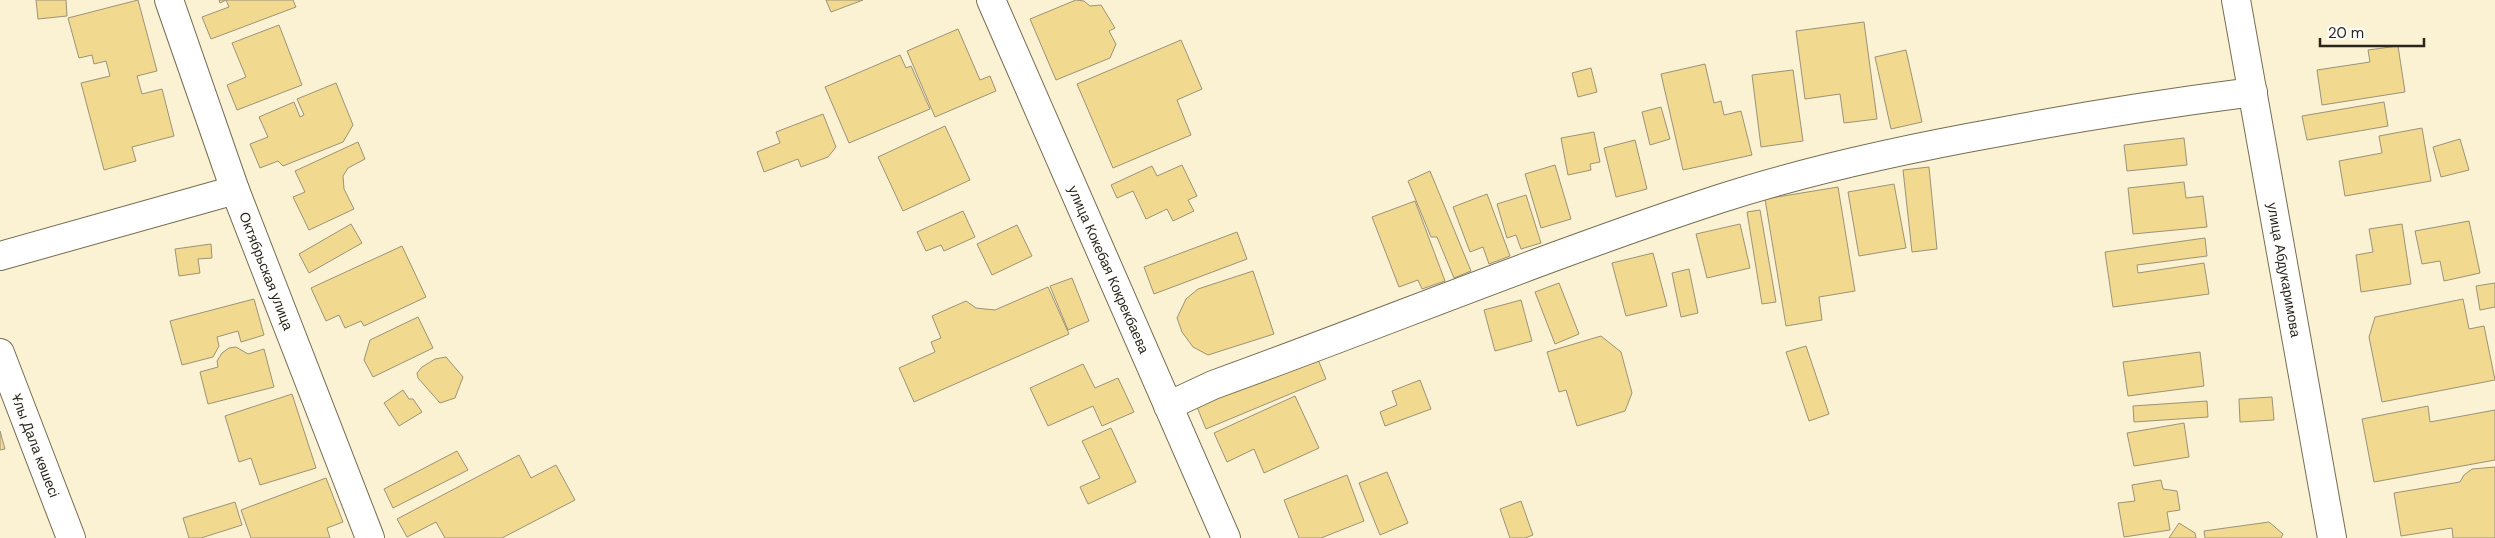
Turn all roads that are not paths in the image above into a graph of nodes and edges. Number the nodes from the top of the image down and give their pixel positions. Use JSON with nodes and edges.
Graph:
{"nodes":[{"id":1,"x":169,"y":0,"type":"edge"},
{"id":2,"x":991,"y":0,"type":"edge"},
{"id":3,"x":2236,"y":0,"type":"edge"},
{"id":4,"x":2253,"y":92,"type":"junction"},
{"id":5,"x":235,"y":190,"type":"junction"},
{"id":6,"x":0,"y":256,"type":"edge"},
{"id":7,"x":0,"y":353,"type":"edge"},
{"id":8,"x":1168,"y":406,"type":"junction"},
{"id":9,"x":71,"y":538,"type":"edge"},
{"id":10,"x":370,"y":538,"type":"edge"},
{"id":11,"x":1226,"y":538,"type":"edge"},
{"id":12,"x":2332,"y":538,"type":"edge"}],
"edges":[{"from":1,"to":5,"type":"street","name":"Октябрьская улица"},
{"from":2,"to":8,"type":"street","name":"улица Кокебая Кокрекбаева"},
{"from":3,"to":4,"type":"street","name":"улица Абдукаримова"},
{"from":4,"to":8,"type":"street"},
{"from":4,"to":12,"type":"street","name":"улица Абдукаримова"},
{"from":5,"to":6,"type":"street"},
{"from":5,"to":10,"type":"street","name":"Октябрьская улица"},
{"from":7,"to":9,"type":"street","name":"Ұлы Дала көшесі"},
{"from":8,"to":11,"type":"street","name":"улица Кокебая Кокрекбаева"}]}
